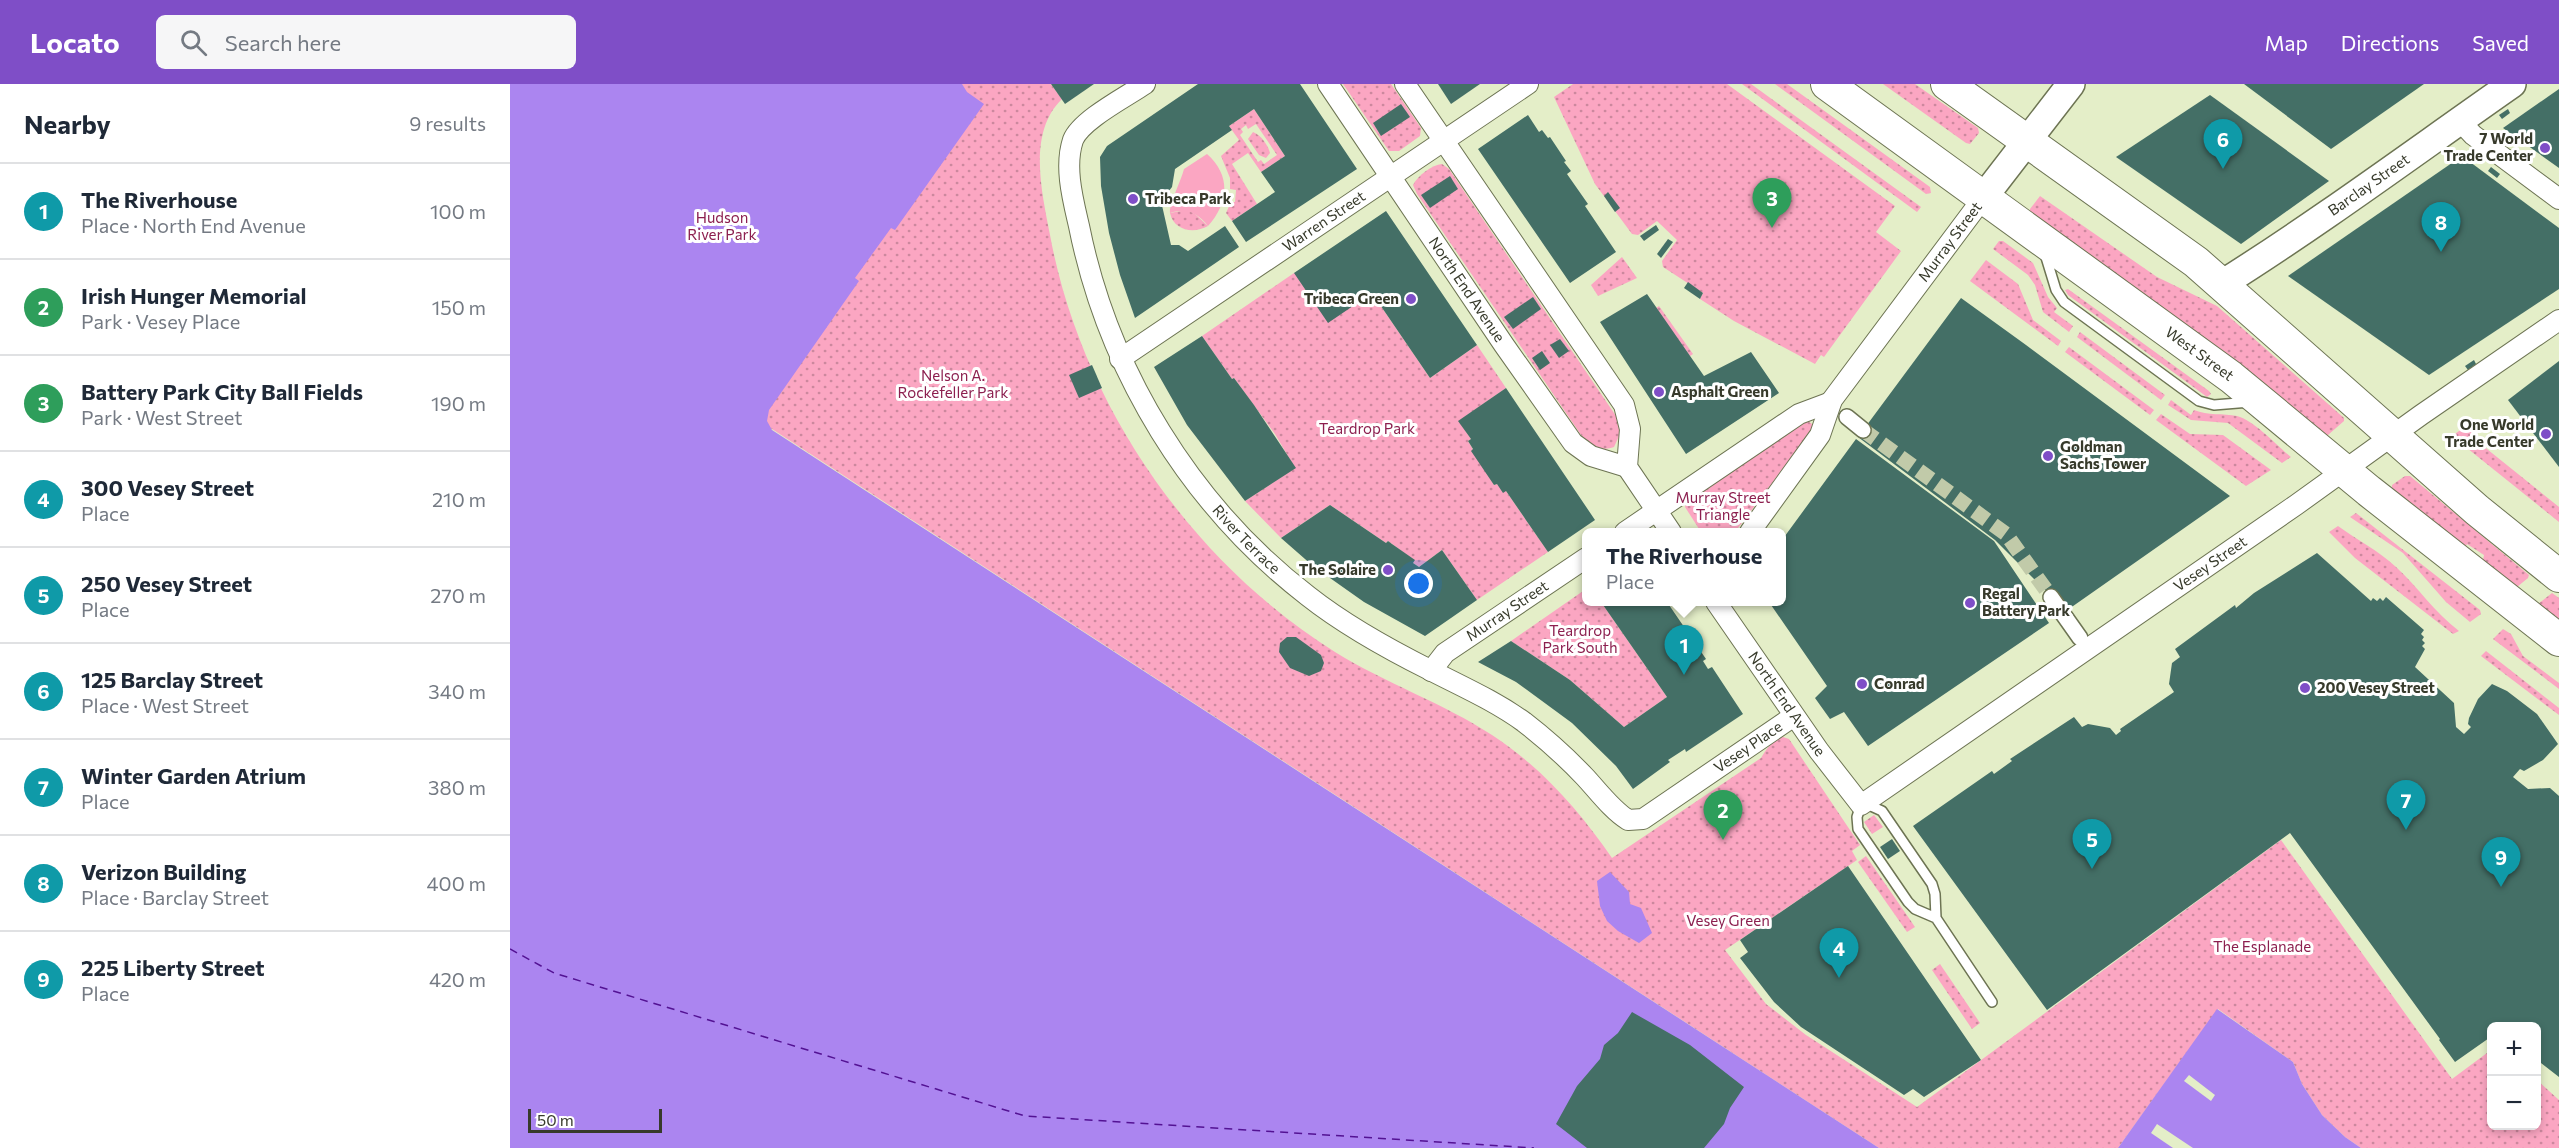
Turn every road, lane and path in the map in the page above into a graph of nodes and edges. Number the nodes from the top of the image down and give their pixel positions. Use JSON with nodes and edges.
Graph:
{"nodes":[{"id":1,"x":1145,"y":84,"type":"edge"},
{"id":2,"x":1328,"y":84,"type":"edge"},
{"id":3,"x":1405,"y":84,"type":"edge"},
{"id":4,"x":1528,"y":84,"type":"edge"},
{"id":5,"x":1827,"y":84,"type":"edge"},
{"id":6,"x":1947,"y":84,"type":"edge"},
{"id":7,"x":2071,"y":84,"type":"edge"},
{"id":8,"x":2512,"y":84,"type":"edge"},
{"id":9,"x":2459,"y":120,"type":"junction"},
{"id":10,"x":1444,"y":140,"type":"junction"},
{"id":11,"x":2028,"y":141,"type":"junction"},
{"id":12,"x":1390,"y":177,"type":"junction"},
{"id":13,"x":1983,"y":198,"type":"junction"},
{"id":14,"x":2559,"y":199,"type":"edge"},
{"id":15,"x":2222,"y":284,"type":"junction"},
{"id":16,"x":2559,"y":320,"type":"edge"},
{"id":17,"x":1120,"y":359,"type":"junction"},
{"id":18,"x":1831,"y":402,"type":"junction"},
{"id":19,"x":1847,"y":417,"type":"dead end"},
{"id":20,"x":1863,"y":430,"type":"tunnel mouth"},
{"id":21,"x":2392,"y":435,"type":"junction"},
{"id":22,"x":1627,"y":467,"type":"junction"},
{"id":23,"x":2344,"y":471,"type":"junction"},
{"id":24,"x":1656,"y":510,"type":"junction"},
{"id":25,"x":1631,"y":528,"type":"edge"},
{"id":26,"x":1668,"y":528,"type":"edge"},
{"id":27,"x":1753,"y":528,"type":"edge"},
{"id":28,"x":1582,"y":561,"type":"edge"},
{"id":29,"x":2559,"y":576,"type":"edge"},
{"id":30,"x":2051,"y":597,"type":"tunnel mouth"},
{"id":31,"x":1719,"y":606,"type":"edge"},
{"id":32,"x":2080,"y":638,"type":"dead end"},
{"id":33,"x":2559,"y":640,"type":"edge"},
{"id":34,"x":1431,"y":671,"type":"junction"},
{"id":35,"x":1794,"y":716,"type":"junction"},
{"id":36,"x":1611,"y":805,"type":"joint"},
{"id":37,"x":1860,"y":805,"type":"junction"},
{"id":38,"x":1936,"y":918,"type":"junction"},
{"id":39,"x":1992,"y":1002,"type":"dead end"}],
"edges":[{"from":1,"to":17,"type":"street","name":"River Terrace"},
{"from":2,"to":12,"type":"street","name":"North End Avenue"},
{"from":3,"to":10,"type":"street"},
{"from":4,"to":10,"type":"street","name":"Warren Street"},
{"from":5,"to":13,"type":"highway","name":"West Street"},
{"from":6,"to":11,"type":"highway"},
{"from":7,"to":11,"type":"main road","name":"Murray Street"},
{"from":8,"to":9,"type":"main road","name":"Barclay Street"},
{"from":9,"to":14,"type":"street"},
{"from":9,"to":15,"type":"main road","name":"Barclay Street"},
{"from":10,"to":12,"type":"street","name":"Warren Street"},
{"from":10,"to":22,"type":"street"},
{"from":11,"to":13,"type":"main road","name":"Murray Street"},
{"from":11,"to":15,"type":"highway"},
{"from":12,"to":17,"type":"street","name":"Warren Street"},
{"from":12,"to":22,"type":"street","name":"North End Avenue"},
{"from":13,"to":18,"type":"street","name":"Murray Street"},
{"from":13,"to":23,"type":"highway","name":"West Street"},
{"from":15,"to":21,"type":"highway"},
{"from":16,"to":21,"type":"street","name":"Vesey Street"},
{"from":17,"to":34,"type":"street","name":"River Terrace"},
{"from":18,"to":24,"type":"street"},
{"from":18,"to":27,"type":"street","name":"Murray Street"},
{"from":19,"to":20,"type":"street"},
{"from":21,"to":23,"type":"street","name":"Vesey Street"},
{"from":21,"to":29,"type":"highway"},
{"from":22,"to":24,"type":"street"},
{"from":23,"to":33,"type":"highway","name":"West Street"},
{"from":23,"to":37,"type":"street","name":"Vesey Street"},
{"from":24,"to":25,"type":"street"},
{"from":24,"to":26,"type":"street"},
{"from":28,"to":34,"type":"street","name":"Murray Street"},
{"from":30,"to":32,"type":"street"},
{"from":31,"to":35,"type":"street","name":"North End Avenue"},
{"from":34,"to":36,"type":"street","name":"River Terrace"},
{"from":35,"to":36,"type":"street","name":"Vesey Place"},
{"from":35,"to":37,"type":"street","name":"North End Avenue"},
{"from":37,"to":38,"type":"lane","name":"North End Avenue"},
{"from":37,"to":38,"type":"lane","name":"North End Avenue"},
{"from":38,"to":39,"type":"lane","name":"North End Avenue"}]}
